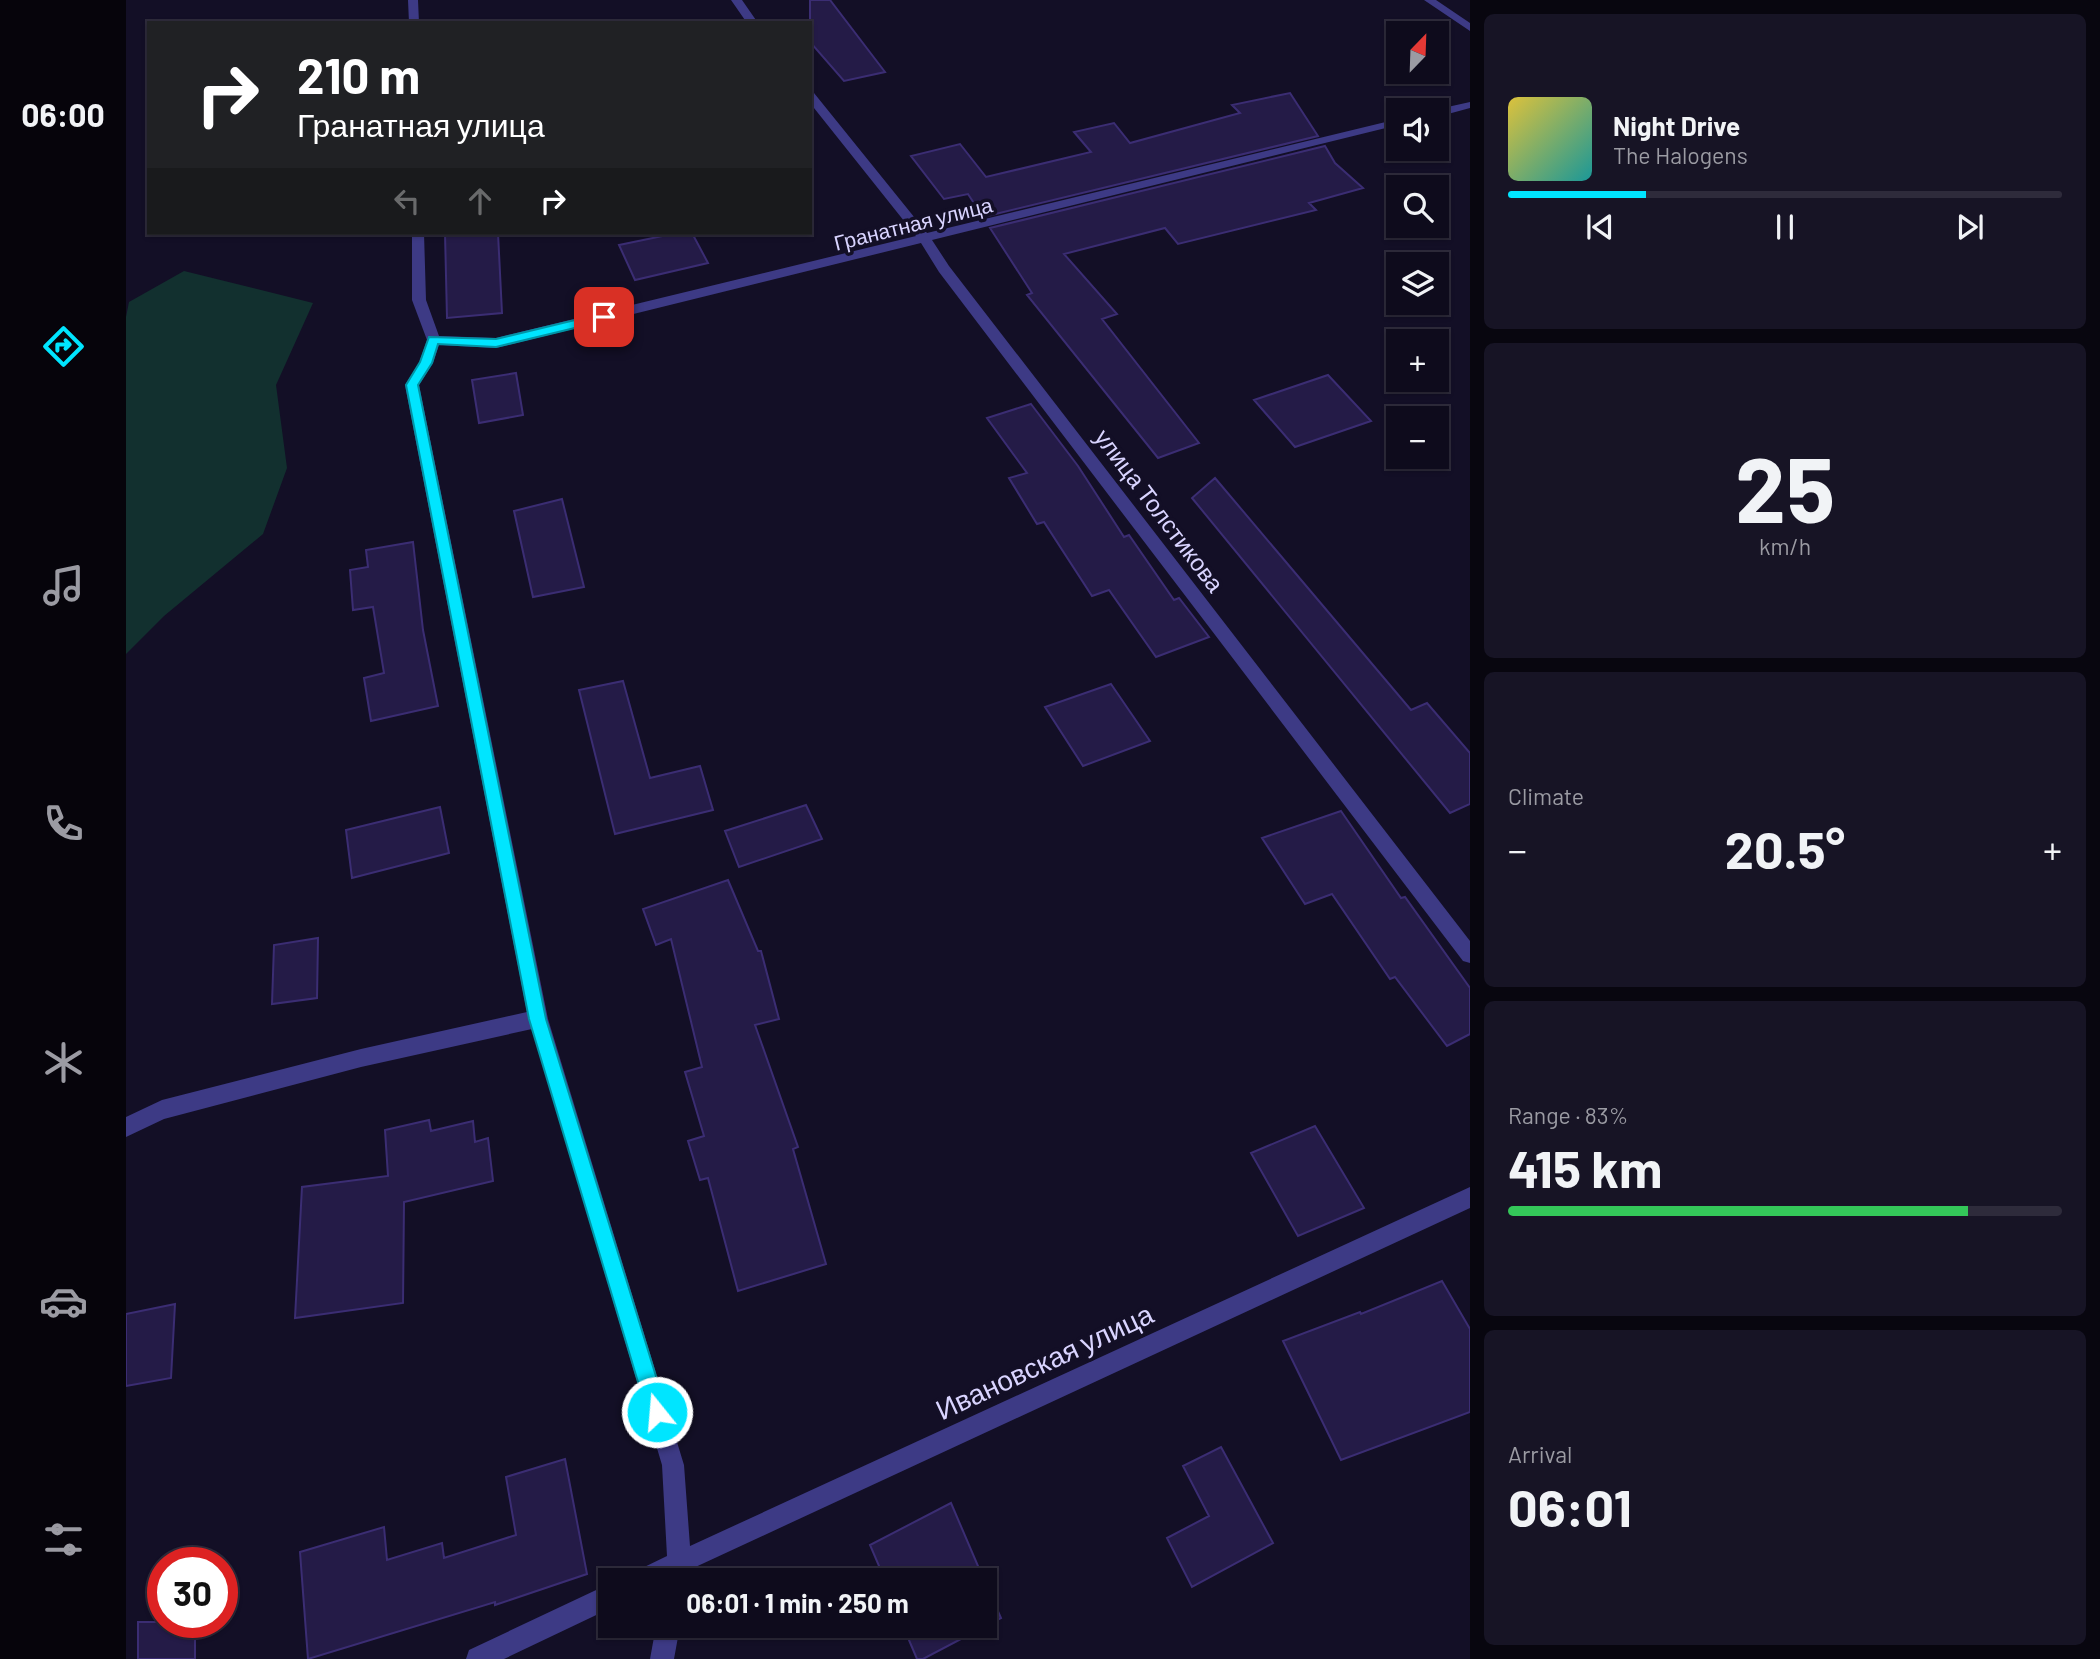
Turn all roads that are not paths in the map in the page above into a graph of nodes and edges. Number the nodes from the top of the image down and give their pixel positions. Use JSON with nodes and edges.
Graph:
{"nodes":[{"id":1,"x":413,"y":0,"type":"edge"},
{"id":2,"x":736,"y":0,"type":"edge"},
{"id":3,"x":1429,"y":0,"type":"edge"},
{"id":4,"x":414,"y":21,"type":"edge"},
{"id":5,"x":752,"y":21,"type":"edge"},
{"id":6,"x":1470,"y":28,"type":"edge"},
{"id":7,"x":812,"y":98,"type":"edge"},
{"id":8,"x":1470,"y":105,"type":"edge"},
{"id":9,"x":1449,"y":110,"type":"edge"},
{"id":10,"x":1386,"y":125,"type":"edge"},
{"id":11,"x":418,"y":235,"type":"edge"},
{"id":12,"x":926,"y":240,"type":"junction"},
{"id":13,"x":434,"y":340,"type":"junction"},
{"id":14,"x":1470,"y":955,"type":"edge"},
{"id":15,"x":538,"y":1019,"type":"junction"},
{"id":16,"x":126,"y":1127,"type":"edge"},
{"id":17,"x":1470,"y":1197,"type":"edge"},
{"id":18,"x":677,"y":1568,"type":"edge"},
{"id":19,"x":685,"y":1568,"type":"edge"},
{"id":20,"x":598,"y":1601,"type":"edge"},
{"id":21,"x":666,"y":1638,"type":"edge"},
{"id":22,"x":478,"y":1659,"type":"edge"},
{"id":23,"x":662,"y":1659,"type":"edge"}],
"edges":[{"from":1,"to":4,"type":"street"},
{"from":2,"to":5,"type":"street"},
{"from":3,"to":6,"type":"street"},
{"from":7,"to":12,"type":"street","name":"улица Толстикова"},
{"from":8,"to":9,"type":"street"},
{"from":10,"to":12,"type":"street","name":"Гранатная улица"},
{"from":11,"to":13,"type":"street"},
{"from":12,"to":13,"type":"street","name":"Гранатная улица"},
{"from":12,"to":14,"type":"street","name":"улица Толстикова"},
{"from":13,"to":15,"type":"street"},
{"from":15,"to":16,"type":"street"},
{"from":15,"to":18,"type":"street"},
{"from":17,"to":19,"type":"street","name":"Ивановская улица"},
{"from":20,"to":22,"type":"street"},
{"from":21,"to":23,"type":"street"}]}
